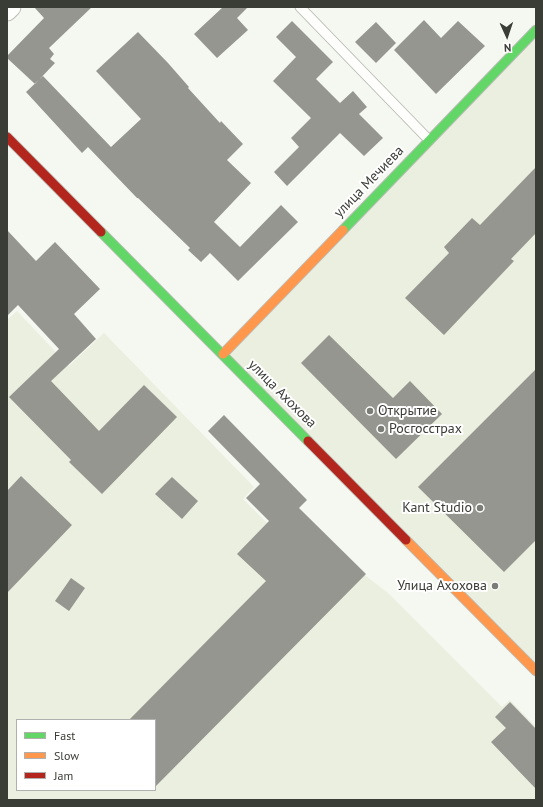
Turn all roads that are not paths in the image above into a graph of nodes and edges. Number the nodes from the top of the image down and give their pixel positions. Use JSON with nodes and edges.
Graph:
{"nodes":[{"id":1,"x":11,"y":7,"type":"edge"},
{"id":2,"x":300,"y":7,"type":"edge"},
{"id":3,"x":7,"y":11,"type":"edge"},
{"id":4,"x":536,"y":30,"type":"edge"},
{"id":5,"x":7,"y":137,"type":"edge"},
{"id":6,"x":429,"y":140,"type":"junction"},
{"id":7,"x":223,"y":354,"type":"junction"},
{"id":8,"x":536,"y":671,"type":"edge"}],
"edges":[{"from":1,"to":3,"type":"street"},
{"from":2,"to":6,"type":"lane"},
{"from":4,"to":6,"type":"main road","name":"улица Мечиева"},
{"from":5,"to":7,"type":"main road","name":"улица Ахохова"},
{"from":6,"to":7,"type":"main road","name":"улица Мечиева"},
{"from":7,"to":8,"type":"main road","name":"улица Ахохова"}]}
